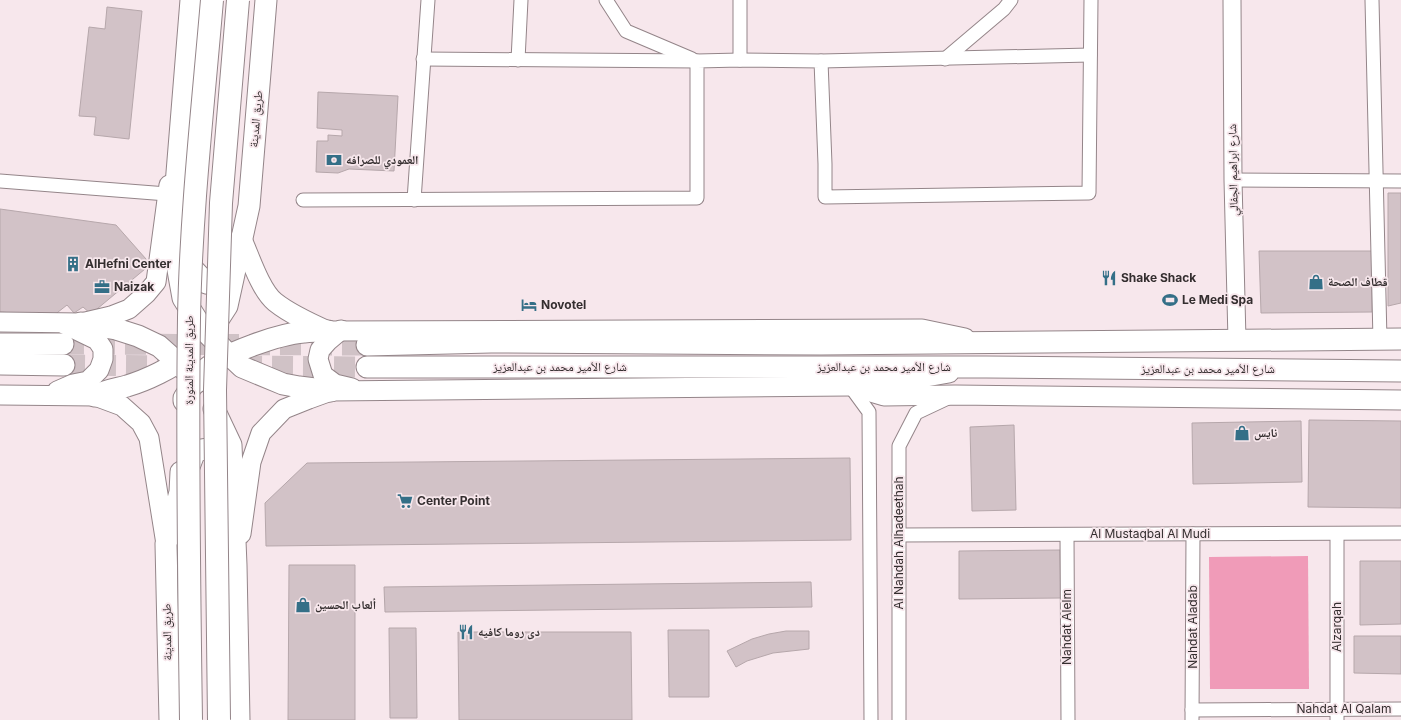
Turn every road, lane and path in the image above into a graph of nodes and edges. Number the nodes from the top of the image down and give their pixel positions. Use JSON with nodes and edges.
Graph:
{"nodes":[{"id":1,"x":191,"y":0,"type":"edge"},
{"id":2,"x":212,"y":0,"type":"edge"},
{"id":3,"x":238,"y":0,"type":"edge"},
{"id":4,"x":266,"y":0,"type":"edge"},
{"id":5,"x":428,"y":0,"type":"edge"},
{"id":6,"x":521,"y":0,"type":"edge"},
{"id":7,"x":606,"y":0,"type":"edge"},
{"id":8,"x":740,"y":0,"type":"edge"},
{"id":9,"x":1011,"y":0,"type":"edge"},
{"id":10,"x":1091,"y":0,"type":"edge"},
{"id":11,"x":1232,"y":0,"type":"edge"},
{"id":12,"x":1372,"y":0,"type":"edge"},
{"id":13,"x":1090,"y":55,"type":"junction"},
{"id":14,"x":423,"y":59,"type":"junction"},
{"id":15,"x":945,"y":59,"type":"junction"},
{"id":16,"x":518,"y":60,"type":"junction"},
{"id":17,"x":740,"y":60,"type":"junction"},
{"id":18,"x":821,"y":61,"type":"junction"},
{"id":19,"x":697,"y":62,"type":"junction"},
{"id":20,"x":1233,"y":180,"type":"junction"},
{"id":21,"x":1376,"y":180,"type":"junction"},
{"id":22,"x":1401,"y":180,"type":"edge"},
{"id":23,"x":0,"y":181,"type":"edge"},
{"id":24,"x":172,"y":190,"type":"junction"},
{"id":25,"x":303,"y":200,"type":"dead end"},
{"id":26,"x":414,"y":200,"type":"junction"},
{"id":27,"x":241,"y":236,"type":"junction"},
{"id":28,"x":0,"y":322,"type":"edge"},
{"id":29,"x":71,"y":323,"type":"junction"},
{"id":30,"x":335,"y":331,"type":"junction"},
{"id":31,"x":208,"y":334,"type":"junction"},
{"id":32,"x":1401,"y":339,"type":"edge"},
{"id":33,"x":1237,"y":340,"type":"junction"},
{"id":34,"x":1380,"y":340,"type":"junction"},
{"id":35,"x":986,"y":343,"type":"junction"},
{"id":36,"x":0,"y":344,"type":"edge"},
{"id":37,"x":368,"y":345,"type":"tunnel mouth"},
{"id":38,"x":229,"y":356,"type":"junction"},
{"id":39,"x":178,"y":362,"type":"junction"},
{"id":40,"x":0,"y":364,"type":"edge"},
{"id":41,"x":367,"y":367,"type":"tunnel mouth"},
{"id":42,"x":986,"y":367,"type":"junction"},
{"id":43,"x":1401,"y":371,"type":"edge"},
{"id":44,"x":196,"y":381,"type":"junction"},
{"id":45,"x":850,"y":386,"type":"junction"},
{"id":46,"x":331,"y":391,"type":"junction"},
{"id":47,"x":361,"y":391,"type":"junction"},
{"id":48,"x":0,"y":395,"type":"edge"},
{"id":49,"x":46,"y":395,"type":"junction"},
{"id":50,"x":955,"y":395,"type":"junction"},
{"id":51,"x":95,"y":396,"type":"junction"},
{"id":52,"x":1397,"y":398,"type":"edge"},
{"id":53,"x":180,"y":492,"type":"junction"},
{"id":54,"x":232,"y":493,"type":"junction"},
{"id":55,"x":1401,"y":533,"type":"edge"},
{"id":56,"x":1067,"y":534,"type":"junction"},
{"id":57,"x":1193,"y":534,"type":"junction"},
{"id":58,"x":1337,"y":534,"type":"junction"},
{"id":59,"x":899,"y":535,"type":"junction"},
{"id":60,"x":166,"y":544,"type":"junction"},
{"id":61,"x":236,"y":565,"type":"junction"},
{"id":62,"x":1401,"y":709,"type":"edge"},
{"id":63,"x":1362,"y":714,"type":"edge"},
{"id":64,"x":1192,"y":715,"type":"edge"},
{"id":65,"x":1337,"y":715,"type":"edge"},
{"id":66,"x":170,"y":720,"type":"edge"},
{"id":67,"x":191,"y":720,"type":"edge"},
{"id":68,"x":219,"y":720,"type":"edge"},
{"id":69,"x":239,"y":720,"type":"edge"},
{"id":70,"x":871,"y":720,"type":"edge"},
{"id":71,"x":899,"y":720,"type":"edge"},
{"id":72,"x":1068,"y":720,"type":"edge"}],
"edges":[{"from":1,"to":24,"type":"main road"},
{"from":2,"to":67,"type":"highway","name":"طريق المدينة المنورة","bridge":true},
{"from":3,"to":68,"type":"highway","bridge":true},
{"from":4,"to":27,"type":"main road","name":"طريق المدينة"},
{"from":5,"to":14,"type":"street"},
{"from":6,"to":16,"type":"street"},
{"from":7,"to":19,"type":"street"},
{"from":8,"to":17,"type":"street"},
{"from":9,"to":15,"type":"street"},
{"from":10,"to":13,"type":"street"},
{"from":11,"to":20,"type":"street","name":"شارع ابراهيم الجفالي"},
{"from":12,"to":21,"type":"street"},
{"from":13,"to":15,"type":"street"},
{"from":13,"to":18,"type":"street"},
{"from":14,"to":16,"type":"street"},
{"from":14,"to":26,"type":"street"},
{"from":15,"to":18,"type":"street"},
{"from":16,"to":19,"type":"street"},
{"from":17,"to":18,"type":"street"},
{"from":17,"to":19,"type":"street"},
{"from":19,"to":26,"type":"street"},
{"from":20,"to":21,"type":"street"},
{"from":20,"to":33,"type":"street","name":"شارع ابراهيم الجفالي"},
{"from":21,"to":22,"type":"street"},
{"from":21,"to":34,"type":"street"},
{"from":23,"to":24,"type":"street"},
{"from":24,"to":27,"type":"main road"},
{"from":24,"to":29,"type":"main road"},
{"from":24,"to":31,"type":"main road"},
{"from":25,"to":26,"type":"street"},
{"from":27,"to":30,"type":"main road"},
{"from":27,"to":31,"type":"main road"},
{"from":28,"to":29,"type":"main road"},
{"from":29,"to":39,"type":"main road"},
{"from":29,"to":49,"type":"main road"},
{"from":30,"to":35,"type":"main road"},
{"from":30,"to":38,"type":"main road"},
{"from":30,"to":47,"type":"main road"},
{"from":31,"to":38,"type":"main road"},
{"from":31,"to":39,"type":"main road"},
{"from":32,"to":34,"type":"main road","name":"شارع الأمير محمد بن عبدالعزيز"},
{"from":33,"to":34,"type":"main road","name":"شارع الأمير محمد بن عبدالعزيز"},
{"from":33,"to":35,"type":"main road","name":"شارع الأمير محمد بن عبدالعزيز"},
{"from":35,"to":37,"type":"main road","name":"شارع الأمير محمد بن عبدالعزيز"},
{"from":36,"to":40,"type":"main road"},
{"from":38,"to":44,"type":"main road"},
{"from":38,"to":46,"type":"main road"},
{"from":39,"to":44,"type":"main road"},
{"from":39,"to":51,"type":"main road"},
{"from":41,"to":42,"type":"main road","name":"شارع الأمير محمد بن عبدالعزيز"},
{"from":42,"to":43,"type":"main road","name":"شارع الأمير محمد بن عبدالعزيز"},
{"from":42,"to":45,"type":"main road"},
{"from":44,"to":53,"type":"main road"},
{"from":44,"to":54,"type":"main road"},
{"from":45,"to":47,"type":"main road"},
{"from":45,"to":50,"type":"main road"},
{"from":45,"to":70,"type":"street"},
{"from":46,"to":47,"type":"main road"},
{"from":46,"to":61,"type":"main road"},
{"from":48,"to":49,"type":"main road"},
{"from":49,"to":51,"type":"main road"},
{"from":50,"to":52,"type":"main road"},
{"from":50,"to":59,"type":"street","name":"Al Nahdah Alhadeethah"},
{"from":51,"to":60,"type":"main road"},
{"from":53,"to":54,"type":"main road"},
{"from":53,"to":60,"type":"main road","name":"طريق المدينة"},
{"from":54,"to":61,"type":"main road"},
{"from":55,"to":58,"type":"street","name":"Al Mustaqbal Al Mudi"},
{"from":56,"to":57,"type":"street","name":"Al Mustaqbal Al Mudi"},
{"from":56,"to":59,"type":"street","name":"Al Mustaqbal Al Mudi"},
{"from":56,"to":72,"type":"street","name":"Nahdat Alelm"},
{"from":57,"to":58,"type":"street","name":"Al Mustaqbal Al Mudi"},
{"from":57,"to":64,"type":"street","name":"Nahdat Aladab"},
{"from":58,"to":65,"type":"street","name":"Alzarqah"},
{"from":59,"to":71,"type":"street","name":"Al Nahdah Alhadeethah"},
{"from":60,"to":66,"type":"main road","name":"طريق المدينة"},
{"from":61,"to":69,"type":"main road"},
{"from":62,"to":63,"type":"street","name":"Nahdat Al Qalam"},
{"from":63,"to":65,"type":"street","name":"Nahdat Al Qalam"},
{"from":64,"to":65,"type":"street","name":"Nahdat Al Qalam"}]}
